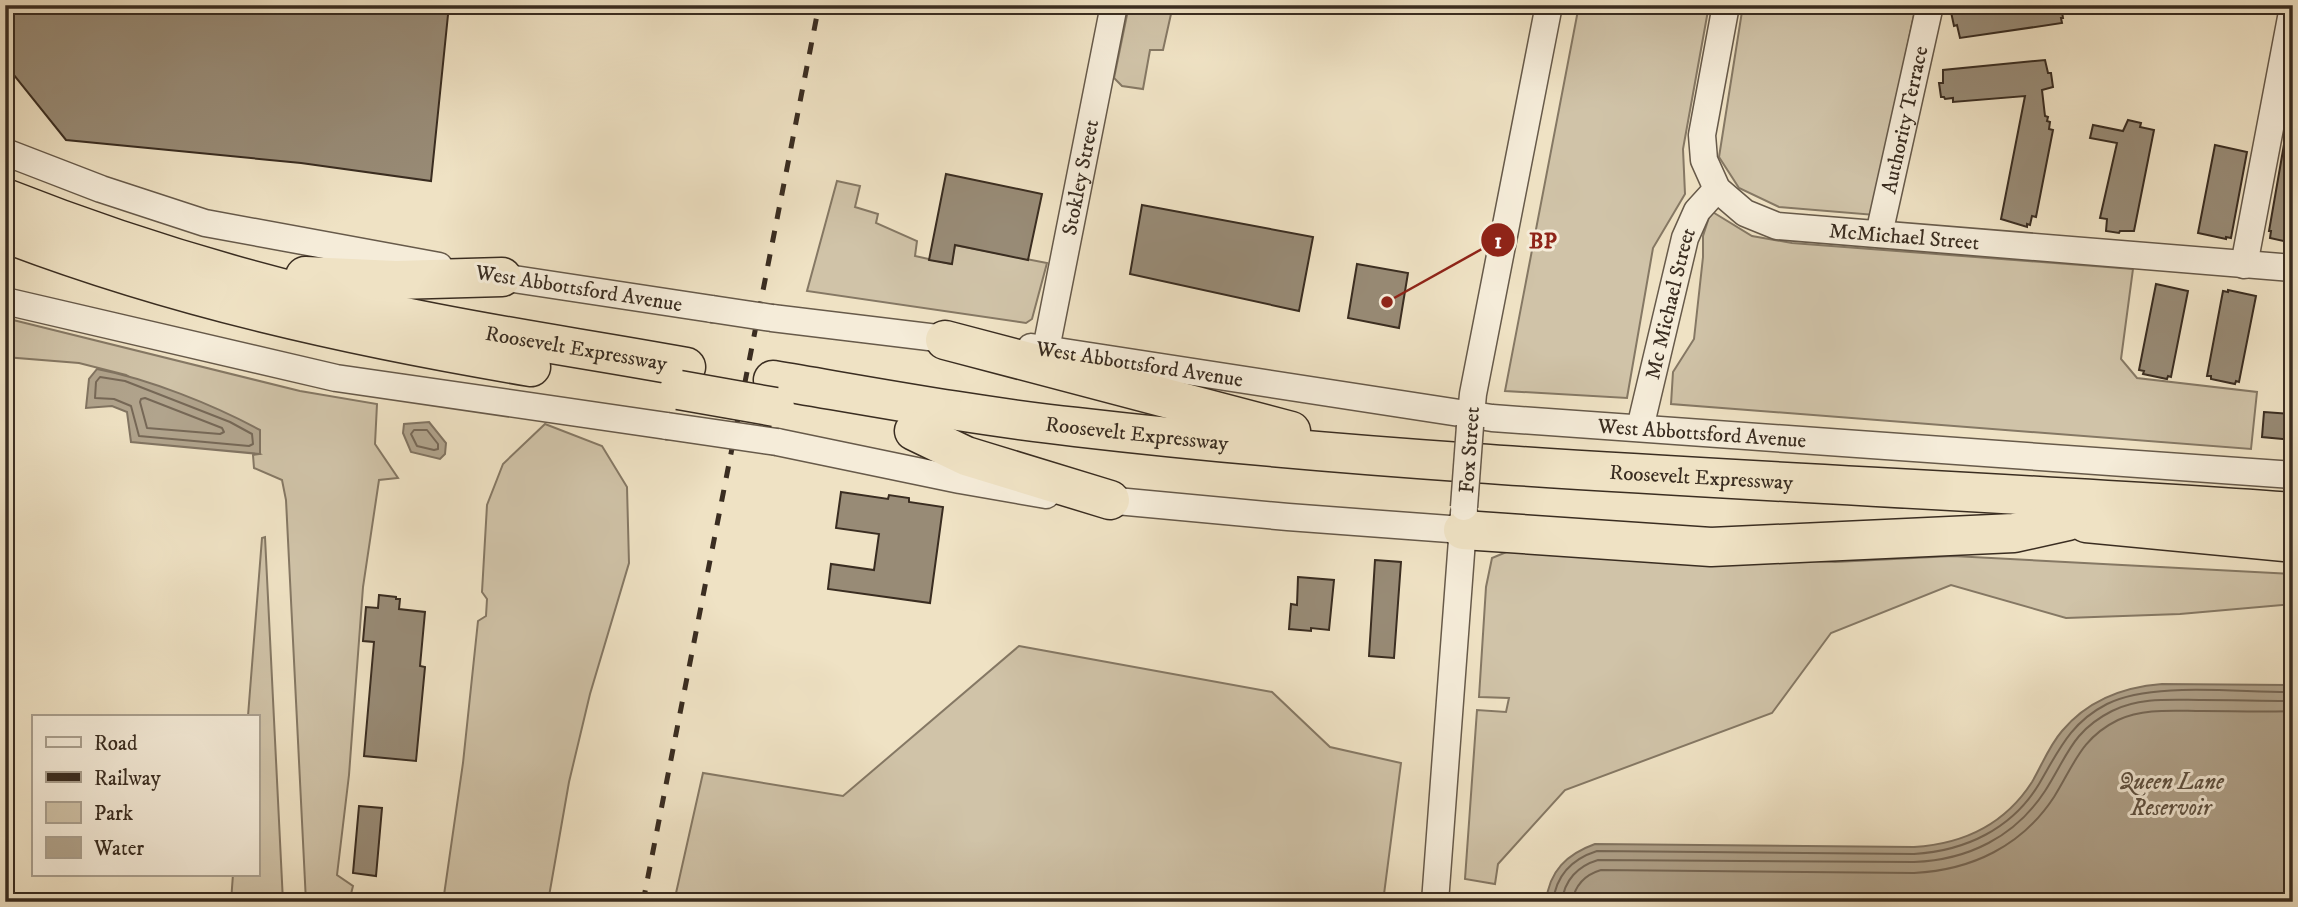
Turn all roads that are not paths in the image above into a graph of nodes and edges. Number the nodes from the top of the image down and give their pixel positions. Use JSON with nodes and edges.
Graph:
{"nodes":[{"id":1,"x":1114,"y":5,"type":"edge"},
{"id":2,"x":1549,"y":5,"type":"edge"},
{"id":3,"x":1726,"y":5,"type":"edge"},
{"id":4,"x":1930,"y":5,"type":"edge"},
{"id":5,"x":2293,"y":7,"type":"edge"},
{"id":6,"x":5,"y":152,"type":"edge"},
{"id":7,"x":1717,"y":189,"type":"junction"},
{"id":8,"x":5,"y":198,"type":"edge"},
{"id":9,"x":5,"y":233,"type":"edge"},
{"id":10,"x":1879,"y":234,"type":"junction"},
{"id":11,"x":2244,"y":265,"type":"junction"},
{"id":12,"x":2293,"y":268,"type":"edge"},
{"id":13,"x":216,"y":271,"type":"junction"},
{"id":14,"x":502,"y":277,"type":"junction"},
{"id":15,"x":5,"y":301,"type":"edge"},
{"id":16,"x":945,"y":340,"type":"junction"},
{"id":17,"x":1046,"y":349,"type":"junction"},
{"id":18,"x":683,"y":379,"type":"junction"},
{"id":19,"x":775,"y":410,"type":"junction"},
{"id":20,"x":1471,"y":420,"type":"junction"},
{"id":21,"x":1640,"y":428,"type":"junction"},
{"id":22,"x":914,"y":431,"type":"junction"},
{"id":23,"x":1363,"y":454,"type":"junction"},
{"id":24,"x":2293,"y":475,"type":"edge"},
{"id":25,"x":1110,"y":500,"type":"junction"},
{"id":26,"x":2293,"y":512,"type":"edge"},
{"id":27,"x":1464,"y":518,"type":"junction"},
{"id":28,"x":2068,"y":521,"type":"junction"},
{"id":29,"x":2293,"y":542,"type":"edge"},
{"id":30,"x":1436,"y":902,"type":"edge"}],
"edges":[{"from":1,"to":17,"type":"street","name":"Stokley Street"},
{"from":2,"to":20,"type":"street","name":"Fox Street"},
{"from":3,"to":7,"type":"street","name":"McMichael Street"},
{"from":4,"to":10,"type":"street","name":"Authority Terrace"},
{"from":5,"to":11,"type":"street"},
{"from":6,"to":14,"type":"street","name":"West Abbottsford Avenue"},
{"from":7,"to":10,"type":"street","name":"McMichael Street"},
{"from":7,"to":21,"type":"street","name":"Mc Michael Street"},
{"from":8,"to":13,"type":"highway","name":"Roosevelt Expressway"},
{"from":9,"to":18,"type":"highway","name":"Roosevelt Expressway"},
{"from":10,"to":11,"type":"street","name":"McMichael Street"},
{"from":11,"to":12,"type":"street","name":"McMichael Street"},
{"from":13,"to":14,"type":"highway"},
{"from":13,"to":18,"type":"highway","name":"Roosevelt Expressway"},
{"from":14,"to":16,"type":"street","name":"West Abbottsford Avenue","bridge":true},
{"from":15,"to":19,"type":"street","bridge":true},
{"from":16,"to":17,"type":"street","name":"West Abbottsford Avenue"},
{"from":16,"to":23,"type":"highway"},
{"from":17,"to":20,"type":"street","name":"West Abbottsford Avenue"},
{"from":18,"to":19,"type":"highway","name":"Roosevelt Expressway","bridge":true},
{"from":19,"to":22,"type":"highway","name":"Roosevelt Expressway"},
{"from":19,"to":23,"type":"highway","name":"Roosevelt Expressway"},
{"from":19,"to":25,"type":"street"},
{"from":20,"to":21,"type":"street","name":"West Abbottsford Avenue"},
{"from":20,"to":27,"type":"street","name":"Fox Street","bridge":true},
{"from":21,"to":24,"type":"street","name":"West Abbottsford Avenue"},
{"from":22,"to":25,"type":"highway"},
{"from":22,"to":28,"type":"highway","name":"Roosevelt Expressway"},
{"from":23,"to":26,"type":"highway","name":"Roosevelt Expressway"},
{"from":25,"to":27,"type":"street"},
{"from":27,"to":28,"type":"highway"},
{"from":27,"to":30,"type":"street","name":"Fox Street"},
{"from":28,"to":29,"type":"highway","name":"Roosevelt Expressway"}]}
